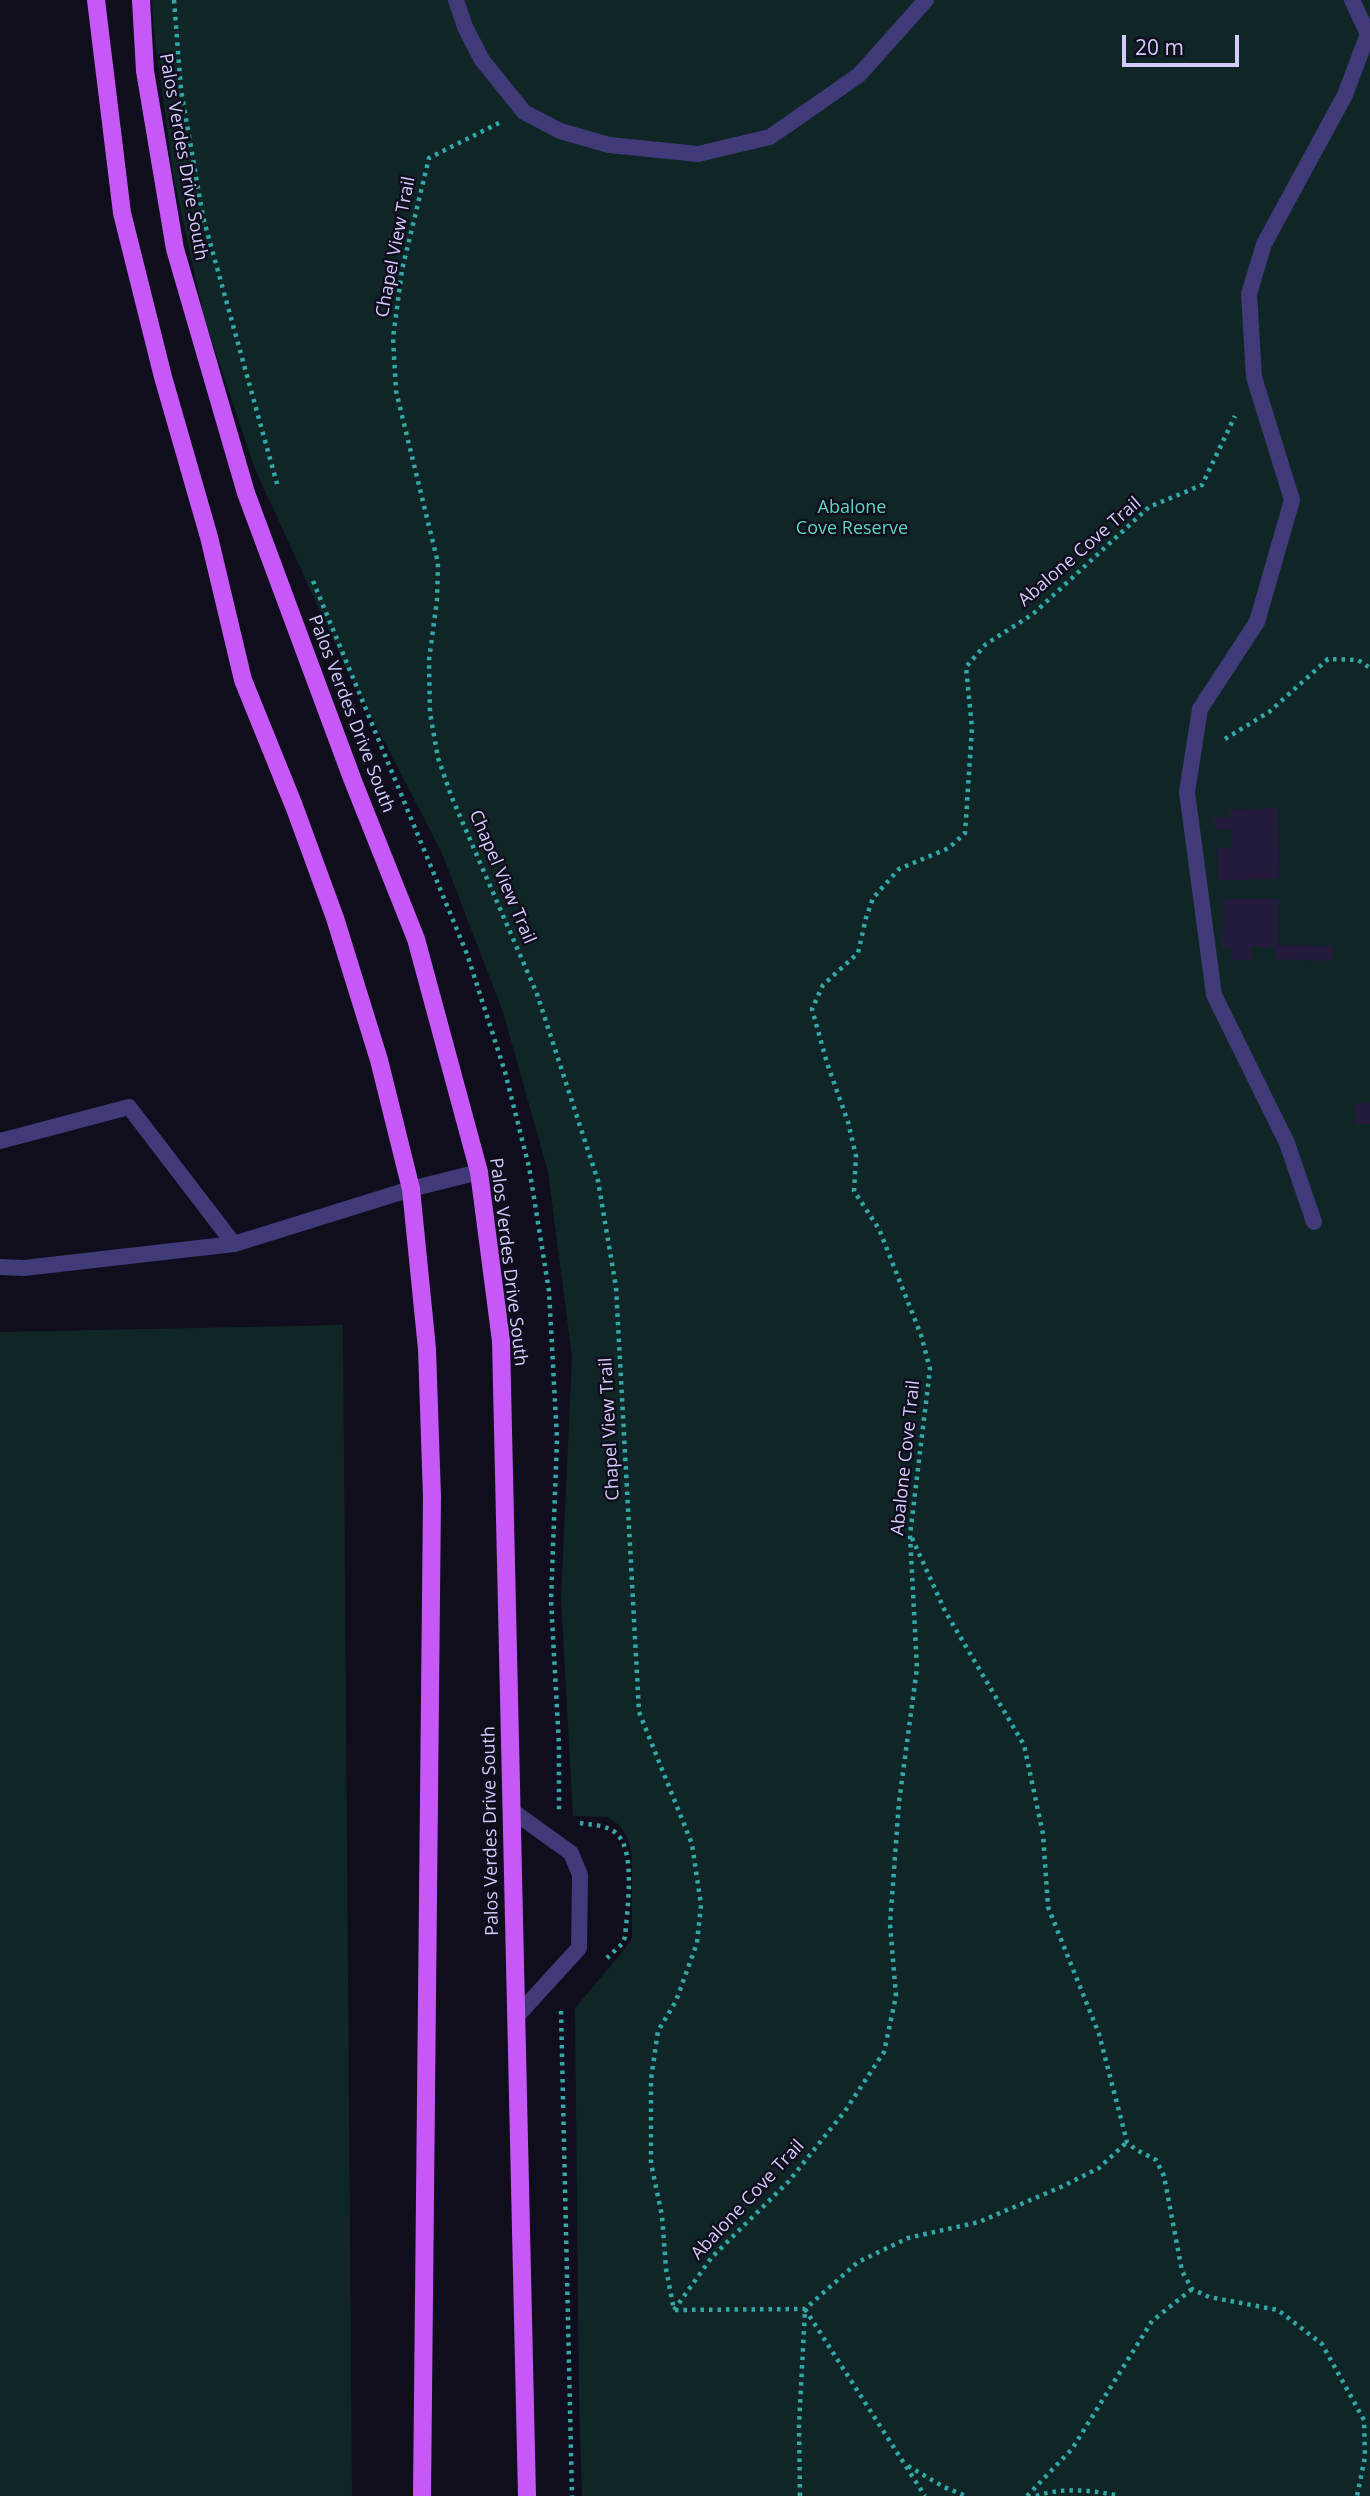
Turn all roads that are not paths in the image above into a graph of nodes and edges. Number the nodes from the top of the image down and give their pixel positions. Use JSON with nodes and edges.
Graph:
{"nodes":[{"id":1,"x":96,"y":0,"type":"edge"},
{"id":2,"x":141,"y":0,"type":"edge"},
{"id":3,"x":456,"y":0,"type":"edge"},
{"id":4,"x":926,"y":0,"type":"edge"},
{"id":5,"x":1352,"y":0,"type":"edge"},
{"id":6,"x":0,"y":1141,"type":"edge"},
{"id":7,"x":479,"y":1172,"type":"junction"},
{"id":8,"x":411,"y":1189,"type":"junction"},
{"id":9,"x":1314,"y":1222,"type":"dead end"},
{"id":10,"x":234,"y":1244,"type":"junction"},
{"id":11,"x":0,"y":1267,"type":"edge"},
{"id":12,"x":511,"y":1810,"type":"junction"},
{"id":13,"x":516,"y":2018,"type":"junction"},
{"id":14,"x":422,"y":2496,"type":"edge"},
{"id":15,"x":527,"y":2496,"type":"edge"}],
"edges":[{"from":1,"to":8,"type":"main road"},
{"from":2,"to":7,"type":"main road","name":"Palos Verdes Drive South"},
{"from":3,"to":4,"type":"lane"},
{"from":5,"to":9,"type":"lane"},
{"from":6,"to":10,"type":"lane"},
{"from":7,"to":8,"type":"lane"},
{"from":7,"to":12,"type":"main road","name":"Palos Verdes Drive South"},
{"from":8,"to":10,"type":"lane"},
{"from":8,"to":14,"type":"main road"},
{"from":10,"to":11,"type":"lane"},
{"from":12,"to":13,"type":"main road","name":"Palos Verdes Drive South"},
{"from":12,"to":13,"type":"lane"},
{"from":13,"to":15,"type":"main road","name":"Palos Verdes Drive South"}]}
